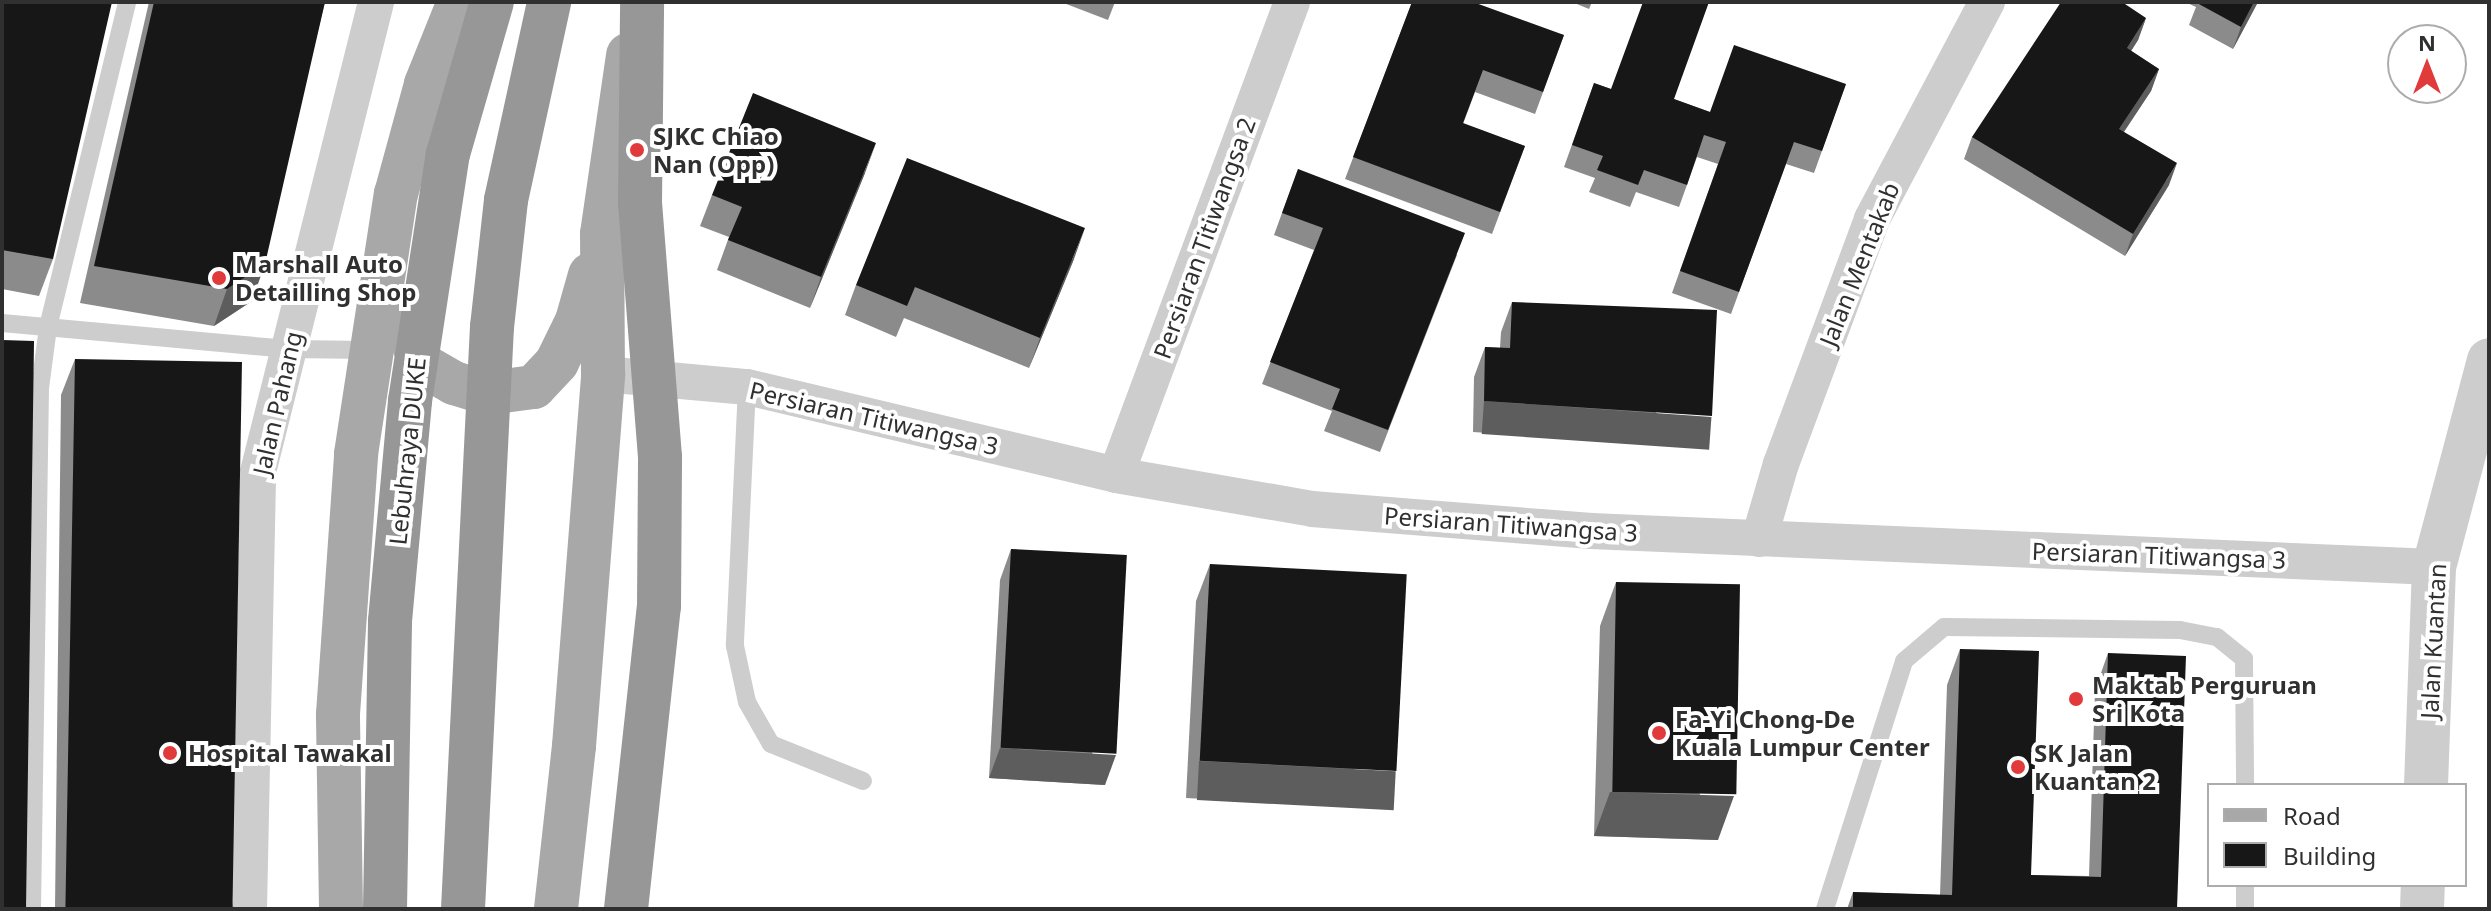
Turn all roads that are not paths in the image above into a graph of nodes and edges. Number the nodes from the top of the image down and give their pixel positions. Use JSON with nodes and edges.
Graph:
{"nodes":[{"id":1,"x":127,"y":2,"type":"edge"},
{"id":2,"x":376,"y":2,"type":"edge"},
{"id":3,"x":459,"y":2,"type":"edge"},
{"id":4,"x":492,"y":2,"type":"edge"},
{"id":5,"x":549,"y":2,"type":"edge"},
{"id":6,"x":632,"y":2,"type":"edge"},
{"id":7,"x":642,"y":2,"type":"edge"},
{"id":8,"x":1292,"y":2,"type":"edge"},
{"id":9,"x":1987,"y":2,"type":"edge"},
{"id":10,"x":396,"y":194,"type":"junction"},
{"id":11,"x":602,"y":234,"type":"junction"},
{"id":12,"x":2,"y":323,"type":"edge"},
{"id":13,"x":48,"y":327,"type":"junction"},
{"id":14,"x":288,"y":349,"type":"junction"},
{"id":15,"x":369,"y":350,"type":"junction"},
{"id":16,"x":2489,"y":360,"type":"edge"},
{"id":17,"x":603,"y":374,"type":"junction"},
{"id":18,"x":747,"y":387,"type":"junction"},
{"id":19,"x":2481,"y":402,"type":"edge"},
{"id":20,"x":1116,"y":475,"type":"junction"},
{"id":21,"x":1759,"y":539,"type":"junction"},
{"id":22,"x":2434,"y":567,"type":"junction"},
{"id":23,"x":863,"y":781,"type":"dead end"},
{"id":24,"x":2245,"y":783,"type":"edge"},
{"id":25,"x":2426,"y":783,"type":"edge"},
{"id":26,"x":2245,"y":887,"type":"edge"},
{"id":27,"x":2423,"y":887,"type":"edge"},
{"id":28,"x":32,"y":909,"type":"edge"},
{"id":29,"x":249,"y":909,"type":"edge"},
{"id":30,"x":341,"y":909,"type":"edge"},
{"id":31,"x":385,"y":909,"type":"edge"},
{"id":32,"x":463,"y":909,"type":"edge"},
{"id":33,"x":556,"y":909,"type":"edge"},
{"id":34,"x":626,"y":909,"type":"edge"},
{"id":35,"x":1825,"y":909,"type":"edge"},
{"id":36,"x":2245,"y":909,"type":"edge"},
{"id":37,"x":2422,"y":909,"type":"edge"}],
"edges":[{"from":1,"to":13,"type":"lane"},
{"from":2,"to":14,"type":"street","name":"Jalan Pahang"},
{"from":3,"to":10,"type":"main road"},
{"from":4,"to":31,"type":"highway","name":"Lebuhraya DUKE"},
{"from":5,"to":32,"type":"highway"},
{"from":6,"to":11,"type":"main road"},
{"from":7,"to":34,"type":"highway"},
{"from":8,"to":20,"type":"street","name":"Persiaran Titiwangsa 2"},
{"from":9,"to":21,"type":"street","name":"Jalan Mentakab"},
{"from":10,"to":11,"type":"main road"},
{"from":10,"to":15,"type":"main road"},
{"from":11,"to":17,"type":"main road"},
{"from":12,"to":13,"type":"lane"},
{"from":13,"to":14,"type":"lane"},
{"from":13,"to":28,"type":"lane"},
{"from":14,"to":15,"type":"lane"},
{"from":14,"to":29,"type":"street","name":"Jalan Pahang"},
{"from":15,"to":30,"type":"main road"},
{"from":16,"to":19,"type":"street","name":"Jalan Kuantan"},
{"from":17,"to":18,"type":"street","name":"Persiaran Titiwangsa 3"},
{"from":17,"to":33,"type":"main road"},
{"from":18,"to":20,"type":"street","name":"Persiaran Titiwangsa 3"},
{"from":18,"to":23,"type":"lane"},
{"from":19,"to":22,"type":"street","name":"Jalan Kuantan"},
{"from":20,"to":21,"type":"street","name":"Persiaran Titiwangsa 3"},
{"from":21,"to":22,"type":"street","name":"Persiaran Titiwangsa 3"},
{"from":22,"to":25,"type":"street","name":"Jalan Kuantan"},
{"from":24,"to":35,"type":"lane"},
{"from":26,"to":36,"type":"lane"},
{"from":27,"to":37,"type":"street"}]}
